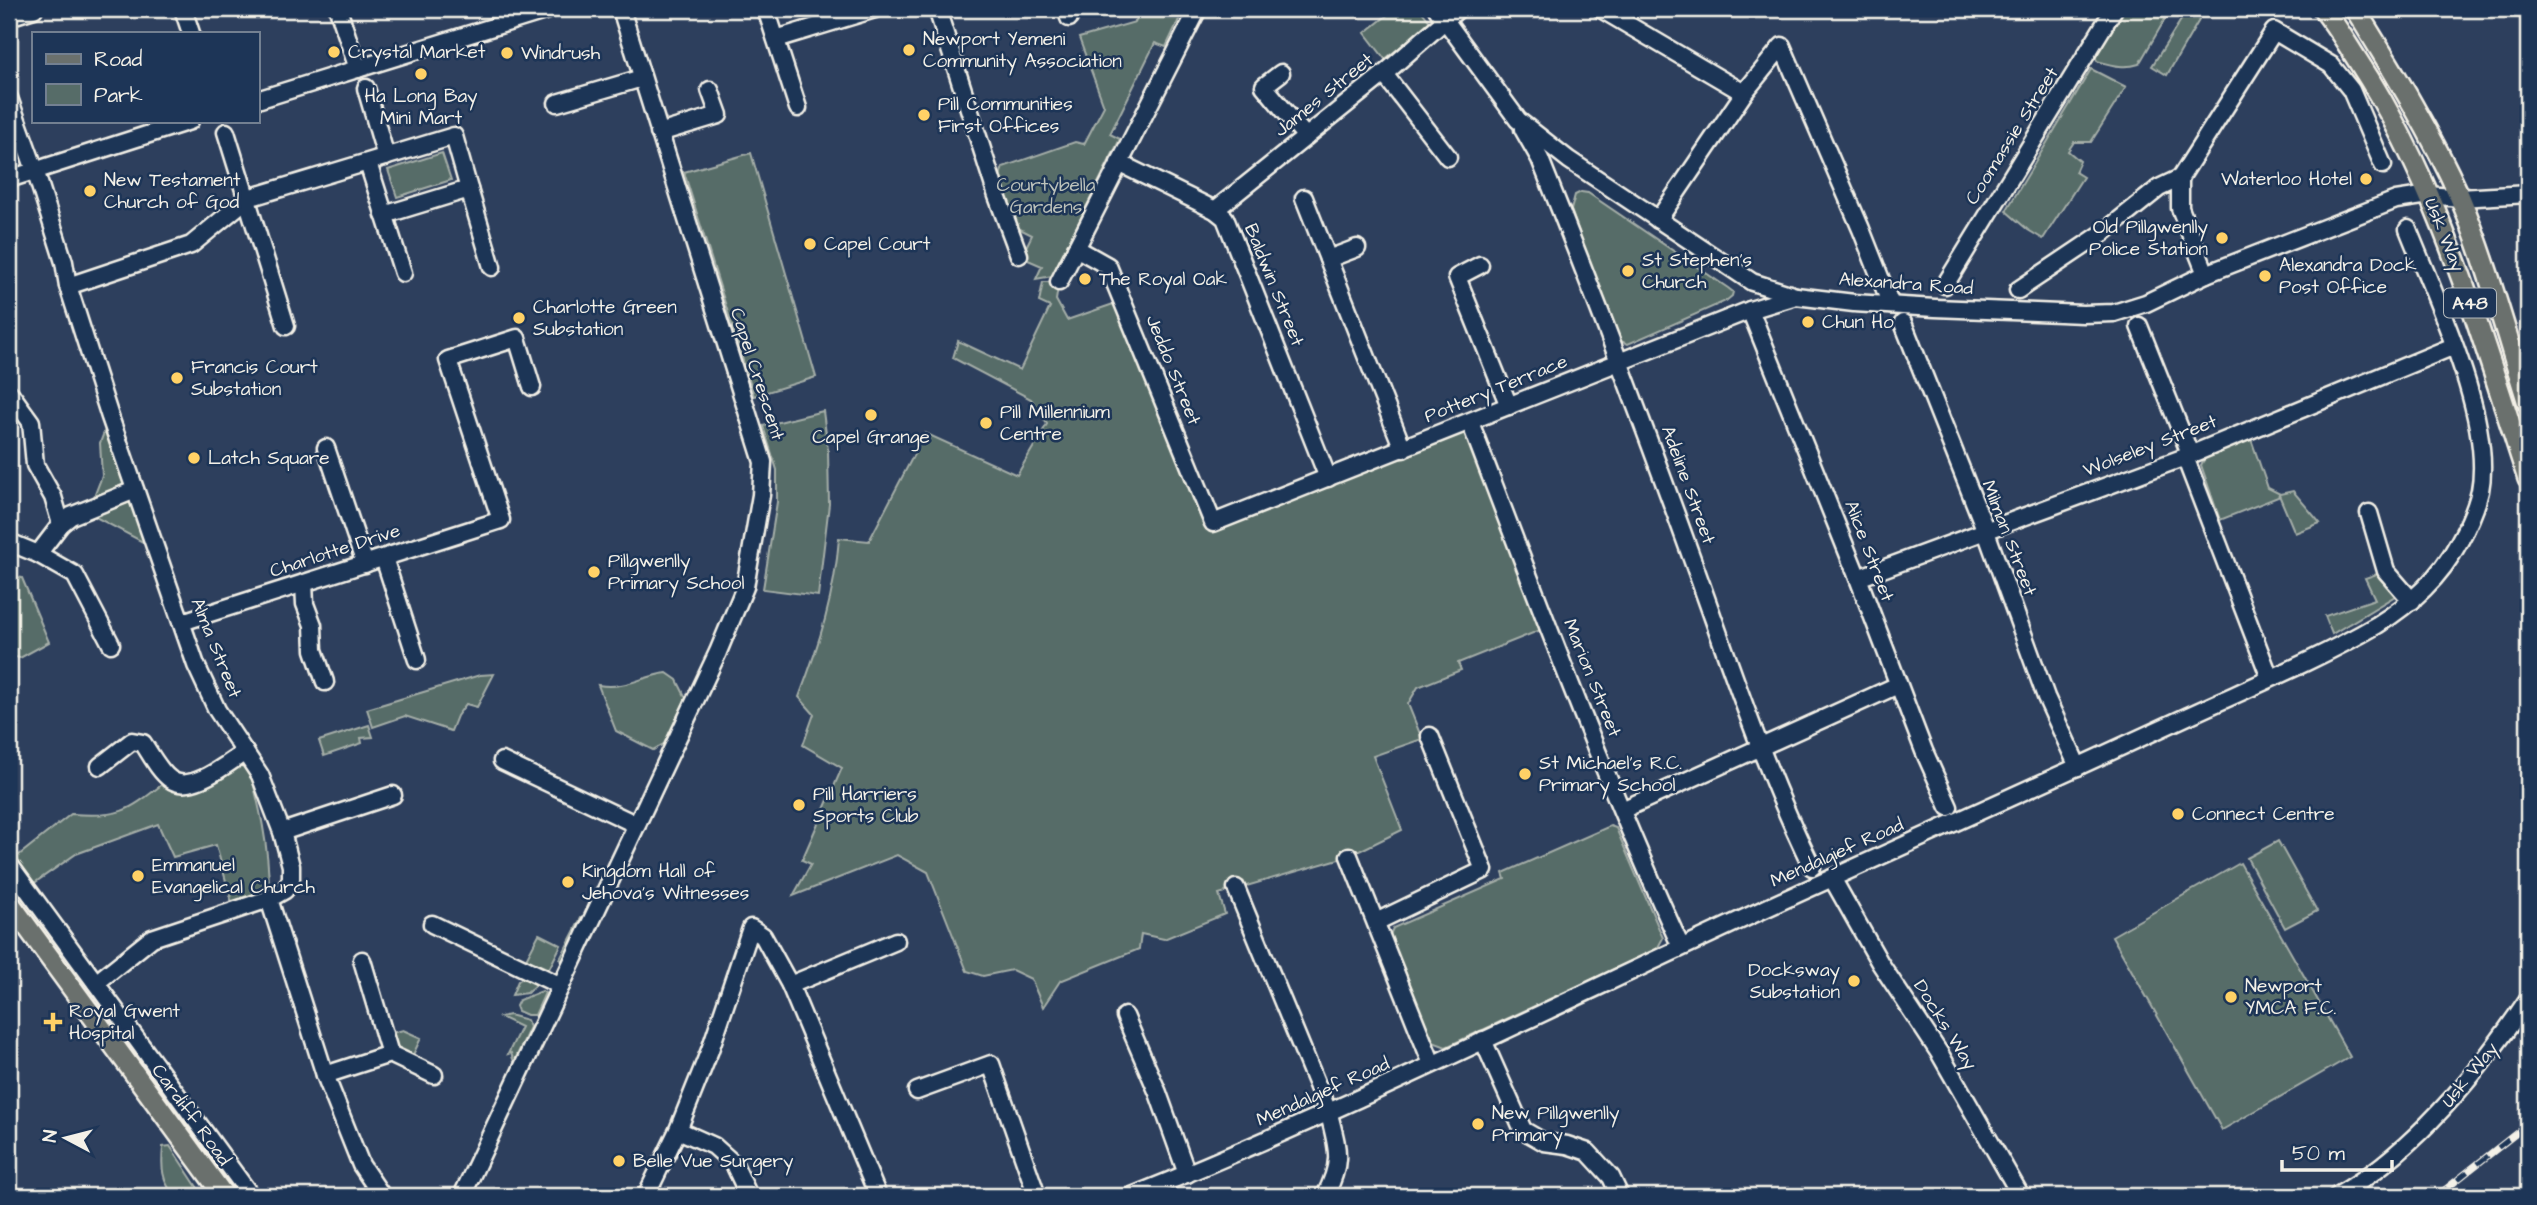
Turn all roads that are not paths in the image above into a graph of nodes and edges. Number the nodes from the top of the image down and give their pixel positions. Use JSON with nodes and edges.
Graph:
{"nodes":[{"id":1,"x":183,"y":9,"type":"edge"},
{"id":2,"x":338,"y":9,"type":"edge"},
{"id":3,"x":551,"y":9,"type":"edge"},
{"id":4,"x":621,"y":9,"type":"edge"},
{"id":5,"x":766,"y":9,"type":"edge"},
{"id":6,"x":875,"y":9,"type":"edge"},
{"id":7,"x":937,"y":9,"type":"edge"},
{"id":8,"x":1198,"y":9,"type":"edge"},
{"id":9,"x":1601,"y":9,"type":"edge"},
{"id":10,"x":2114,"y":9,"type":"edge"},
{"id":11,"x":2323,"y":9,"type":"edge"},
{"id":12,"x":2355,"y":9,"type":"edge"},
{"id":13,"x":29,"y":10,"type":"edge"},
{"id":14,"x":1447,"y":12,"type":"edge"},
{"id":15,"x":9,"y":17,"type":"edge"},
{"id":16,"x":191,"y":32,"type":"edge"},
{"id":17,"x":776,"y":39,"type":"junction"},
{"id":18,"x":358,"y":69,"type":"junction"},
{"id":19,"x":1281,"y":73,"type":"dead end"},
{"id":20,"x":1384,"y":74,"type":"junction"},
{"id":21,"x":642,"y":78,"type":"junction"},
{"id":22,"x":366,"y":88,"type":"dead end"},
{"id":23,"x":710,"y":90,"type":"dead end"},
{"id":24,"x":1744,"y":93,"type":"junction"},
{"id":25,"x":9,"y":98,"type":"edge"},
{"id":26,"x":259,"y":99,"type":"edge"},
{"id":27,"x":557,"y":103,"type":"dead end"},
{"id":28,"x":799,"y":108,"type":"dead end"},
{"id":29,"x":1518,"y":120,"type":"junction"},
{"id":30,"x":187,"y":122,"type":"edge"},
{"id":31,"x":226,"y":132,"type":"dead end"},
{"id":32,"x":659,"y":133,"type":"junction"},
{"id":33,"x":1306,"y":136,"type":"junction"},
{"id":34,"x":386,"y":157,"type":"junction"},
{"id":35,"x":1448,"y":157,"type":"dead end"},
{"id":36,"x":368,"y":163,"type":"junction"},
{"id":37,"x":1119,"y":163,"type":"junction"},
{"id":38,"x":2383,"y":165,"type":"dead end"},
{"id":39,"x":35,"y":170,"type":"junction"},
{"id":40,"x":9,"y":178,"type":"edge"},
{"id":41,"x":2180,"y":178,"type":"junction"},
{"id":42,"x":469,"y":189,"type":"junction"},
{"id":43,"x":2528,"y":194,"type":"edge"},
{"id":44,"x":2429,"y":195,"type":"junction"},
{"id":45,"x":248,"y":198,"type":"junction"},
{"id":46,"x":1304,"y":198,"type":"dead end"},
{"id":47,"x":2460,"y":198,"type":"junction"},
{"id":48,"x":1215,"y":210,"type":"junction"},
{"id":49,"x":384,"y":215,"type":"junction"},
{"id":50,"x":1658,"y":220,"type":"junction"},
{"id":51,"x":2408,"y":229,"type":"dead end"},
{"id":52,"x":1076,"y":248,"type":"junction"},
{"id":53,"x":1357,"y":248,"type":"dead end"},
{"id":54,"x":1019,"y":255,"type":"dead end"},
{"id":55,"x":1328,"y":259,"type":"junction"},
{"id":56,"x":1480,"y":265,"type":"dead end"},
{"id":57,"x":492,"y":267,"type":"dead end"},
{"id":58,"x":403,"y":273,"type":"dead end"},
{"id":59,"x":2206,"y":274,"type":"junction"},
{"id":60,"x":1059,"y":282,"type":"dead end"},
{"id":61,"x":1945,"y":285,"type":"dead end"},
{"id":62,"x":68,"y":286,"type":"junction"},
{"id":63,"x":2018,"y":290,"type":"dead end"},
{"id":64,"x":1796,"y":296,"type":"junction"},
{"id":65,"x":1891,"y":305,"type":"junction"},
{"id":66,"x":1750,"y":310,"type":"junction"},
{"id":67,"x":1903,"y":323,"type":"dead end"},
{"id":68,"x":286,"y":326,"type":"dead end"},
{"id":69,"x":2139,"y":326,"type":"dead end"},
{"id":70,"x":2454,"y":346,"type":"junction"},
{"id":71,"x":1621,"y":362,"type":"junction"},
{"id":72,"x":532,"y":387,"type":"dead end"},
{"id":73,"x":10,"y":393,"type":"edge"},
{"id":74,"x":2528,"y":403,"type":"edge"},
{"id":75,"x":1509,"y":406,"type":"junction"},
{"id":76,"x":1470,"y":422,"type":"junction"},
{"id":77,"x":326,"y":448,"type":"dead end"},
{"id":78,"x":1403,"y":449,"type":"junction"},
{"id":79,"x":2187,"y":455,"type":"junction"},
{"id":80,"x":1328,"y":478,"type":"junction"},
{"id":81,"x":2528,"y":479,"type":"edge"},
{"id":82,"x":135,"y":490,"type":"junction"},
{"id":83,"x":2369,"y":513,"type":"dead end"},
{"id":84,"x":1213,"y":523,"type":"joint"},
{"id":85,"x":61,"y":524,"type":"junction"},
{"id":86,"x":1984,"y":529,"type":"junction"},
{"id":87,"x":9,"y":541,"type":"edge"},
{"id":88,"x":38,"y":554,"type":"junction"},
{"id":89,"x":384,"y":558,"type":"junction"},
{"id":90,"x":365,"y":564,"type":"junction"},
{"id":91,"x":1858,"y":578,"type":"junction"},
{"id":92,"x":304,"y":583,"type":"junction"},
{"id":93,"x":2412,"y":601,"type":"junction"},
{"id":94,"x":182,"y":622,"type":"junction"},
{"id":95,"x":111,"y":644,"type":"dead end"},
{"id":96,"x":417,"y":660,"type":"dead end"},
{"id":97,"x":2270,"y":678,"type":"junction"},
{"id":98,"x":325,"y":682,"type":"dead end"},
{"id":99,"x":1898,"y":685,"type":"junction"},
{"id":100,"x":1430,"y":736,"type":"dead end"},
{"id":101,"x":1761,"y":749,"type":"junction"},
{"id":102,"x":245,"y":752,"type":"junction"},
{"id":103,"x":502,"y":761,"type":"dead end"},
{"id":104,"x":100,"y":766,"type":"dead end"},
{"id":105,"x":2078,"y":767,"type":"junction"},
{"id":106,"x":393,"y":795,"type":"dead end"},
{"id":107,"x":1950,"y":807,"type":"dead end"},
{"id":108,"x":1622,"y":810,"type":"junction"},
{"id":109,"x":637,"y":825,"type":"junction"},
{"id":110,"x":282,"y":832,"type":"junction"},
{"id":111,"x":1349,"y":856,"type":"dead end"},
{"id":112,"x":9,"y":864,"type":"edge"},
{"id":113,"x":1812,"y":867,"type":"dead end"},
{"id":114,"x":1832,"y":878,"type":"junction"},
{"id":115,"x":1236,"y":888,"type":"dead end"},
{"id":116,"x":269,"y":899,"type":"junction"},
{"id":117,"x":9,"y":902,"type":"edge"},
{"id":118,"x":1376,"y":922,"type":"junction"},
{"id":119,"x":432,"y":923,"type":"dead end"},
{"id":120,"x":896,"y":941,"type":"dead end"},
{"id":121,"x":1681,"y":947,"type":"junction"},
{"id":122,"x":362,"y":960,"type":"dead end"},
{"id":123,"x":96,"y":984,"type":"junction"},
{"id":124,"x":790,"y":985,"type":"junction"},
{"id":125,"x":561,"y":986,"type":"junction"},
{"id":126,"x":2528,"y":999,"type":"edge"},
{"id":127,"x":1125,"y":1016,"type":"dead end"},
{"id":128,"x":1483,"y":1040,"type":"junction"},
{"id":129,"x":390,"y":1054,"type":"junction"},
{"id":130,"x":1432,"y":1064,"type":"junction"},
{"id":131,"x":326,"y":1075,"type":"junction"},
{"id":132,"x":434,"y":1075,"type":"dead end"},
{"id":133,"x":917,"y":1091,"type":"dead end"},
{"id":134,"x":1329,"y":1114,"type":"junction"},
{"id":135,"x":678,"y":1130,"type":"junction"},
{"id":136,"x":1187,"y":1174,"type":"junction"},
{"id":137,"x":224,"y":1196,"type":"edge"},
{"id":138,"x":251,"y":1196,"type":"edge"},
{"id":139,"x":382,"y":1196,"type":"edge"},
{"id":140,"x":462,"y":1196,"type":"edge"},
{"id":141,"x":646,"y":1196,"type":"edge"},
{"id":142,"x":748,"y":1196,"type":"edge"},
{"id":143,"x":878,"y":1196,"type":"edge"},
{"id":144,"x":1037,"y":1196,"type":"edge"},
{"id":145,"x":1132,"y":1196,"type":"edge"},
{"id":146,"x":1325,"y":1196,"type":"edge"},
{"id":147,"x":1620,"y":1196,"type":"edge"},
{"id":148,"x":2021,"y":1196,"type":"edge"},
{"id":149,"x":2337,"y":1196,"type":"edge"}],
"edges":[{"from":1,"to":16,"type":"street"},
{"from":2,"to":18,"type":"street"},
{"from":3,"to":18,"type":"street"},
{"from":4,"to":21,"type":"street","name":"Capel Crescent"},
{"from":5,"to":17,"type":"street"},
{"from":6,"to":17,"type":"street"},
{"from":7,"to":54,"type":"street"},
{"from":8,"to":37,"type":"street"},
{"from":9,"to":24,"type":"street"},
{"from":10,"to":61,"type":"street","name":"Coomassie Street"},
{"from":11,"to":44,"type":"main road","name":"Usk Way","number":"A48"},
{"from":12,"to":47,"type":"main road","name":"Usk Way","number":"A48"},
{"from":13,"to":15,"type":"street"},
{"from":14,"to":20,"type":"street","name":"James Street"},
{"from":14,"to":29,"type":"street","name":"Alexandra Road"},
{"from":17,"to":28,"type":"street"},
{"from":18,"to":26,"type":"street"},
{"from":19,"to":33,"type":"street"},
{"from":20,"to":33,"type":"street","name":"James Street"},
{"from":20,"to":35,"type":"street"},
{"from":21,"to":27,"type":"street"},
{"from":21,"to":32,"type":"street","name":"Capel Crescent"},
{"from":22,"to":34,"type":"street"},
{"from":23,"to":32,"type":"street"},
{"from":24,"to":50,"type":"street"},
{"from":24,"to":65,"type":"street"},
{"from":25,"to":39,"type":"street","name":"Alma Street"},
{"from":29,"to":50,"type":"street","name":"Alexandra Road"},
{"from":29,"to":71,"type":"street","name":"Adeline Street"},
{"from":30,"to":39,"type":"street"},
{"from":31,"to":45,"type":"street"},
{"from":32,"to":109,"type":"street","name":"Capel Crescent"},
{"from":33,"to":48,"type":"street","name":"James Street"},
{"from":34,"to":36,"type":"street"},
{"from":34,"to":42,"type":"street"},
{"from":36,"to":45,"type":"street"},
{"from":36,"to":49,"type":"street"},
{"from":37,"to":48,"type":"street"},
{"from":37,"to":52,"type":"street"},
{"from":38,"to":41,"type":"street"},
{"from":39,"to":40,"type":"street"},
{"from":39,"to":62,"type":"street","name":"Alma Street"},
{"from":41,"to":59,"type":"street"},
{"from":41,"to":63,"type":"street"},
{"from":42,"to":49,"type":"street"},
{"from":42,"to":57,"type":"street"},
{"from":43,"to":47,"type":"street","name":"Alexandra Road"},
{"from":44,"to":47,"type":"street","name":"Alexandra Road"},
{"from":44,"to":59,"type":"street","name":"Alexandra Road"},
{"from":44,"to":81,"type":"main road","name":"Usk Way","number":"A48"},
{"from":45,"to":62,"type":"street"},
{"from":45,"to":68,"type":"street"},
{"from":46,"to":55,"type":"street"},
{"from":47,"to":74,"type":"main road","name":"Usk Way","number":"A48"},
{"from":48,"to":80,"type":"street","name":"Baldwin Street"},
{"from":49,"to":58,"type":"street"},
{"from":50,"to":64,"type":"street","name":"Alexandra Road"},
{"from":51,"to":70,"type":"street","name":"Mendalgief Road"},
{"from":52,"to":60,"type":"street"},
{"from":52,"to":84,"type":"street","name":"Jeddo Street"},
{"from":53,"to":55,"type":"street"},
{"from":55,"to":78,"type":"street"},
{"from":56,"to":75,"type":"street"},
{"from":59,"to":65,"type":"street","name":"Alexandra Road"},
{"from":62,"to":82,"type":"street","name":"Alma Street"},
{"from":64,"to":65,"type":"street","name":"Alexandra Road"},
{"from":64,"to":66,"type":"street","name":"Pottery Terrace"},
{"from":66,"to":71,"type":"street","name":"Pottery Terrace"},
{"from":66,"to":91,"type":"street","name":"Alice Street"},
{"from":67,"to":86,"type":"street","name":"Milman Street"},
{"from":69,"to":79,"type":"street"},
{"from":70,"to":79,"type":"street","name":"Wolseley Street"},
{"from":70,"to":93,"type":"street","name":"Mendalgief Road"},
{"from":71,"to":75,"type":"street","name":"Pottery Terrace"},
{"from":71,"to":101,"type":"street","name":"Adeline Street"},
{"from":72,"to":89,"type":"street","name":"Charlotte Drive"},
{"from":73,"to":85,"type":"street"},
{"from":75,"to":76,"type":"street","name":"Pottery Terrace"},
{"from":76,"to":78,"type":"street","name":"Pottery Terrace"},
{"from":76,"to":108,"type":"street","name":"Marion Street"},
{"from":77,"to":90,"type":"street"},
{"from":78,"to":80,"type":"street","name":"Pottery Terrace"},
{"from":79,"to":86,"type":"street","name":"Wolseley Street"},
{"from":79,"to":97,"type":"street"},
{"from":80,"to":84,"type":"street","name":"Pottery Terrace"},
{"from":82,"to":85,"type":"street"},
{"from":82,"to":94,"type":"street","name":"Alma Street"},
{"from":83,"to":93,"type":"street"},
{"from":85,"to":88,"type":"street"},
{"from":86,"to":91,"type":"street","name":"Wolseley Street"},
{"from":86,"to":105,"type":"street","name":"Milman Street"},
{"from":87,"to":88,"type":"street"},
{"from":88,"to":95,"type":"street"},
{"from":89,"to":90,"type":"street","name":"Charlotte Drive"},
{"from":89,"to":96,"type":"street"},
{"from":90,"to":92,"type":"street","name":"Charlotte Drive"},
{"from":91,"to":99,"type":"street","name":"Alice Street"},
{"from":92,"to":94,"type":"street","name":"Charlotte Drive"},
{"from":92,"to":98,"type":"street"},
{"from":93,"to":97,"type":"street","name":"Mendalgief Road"},
{"from":94,"to":102,"type":"street","name":"Alma Street"},
{"from":97,"to":105,"type":"street","name":"Mendalgief Road"},
{"from":99,"to":101,"type":"street"},
{"from":99,"to":107,"type":"street","name":"Alice Street"},
{"from":100,"to":118,"type":"street"},
{"from":101,"to":108,"type":"street"},
{"from":101,"to":113,"type":"street","name":"Adeline Street"},
{"from":102,"to":104,"type":"street"},
{"from":102,"to":110,"type":"street","name":"Alma Street"},
{"from":103,"to":109,"type":"street"},
{"from":105,"to":114,"type":"street","name":"Mendalgief Road"},
{"from":106,"to":110,"type":"street"},
{"from":108,"to":121,"type":"street","name":"Marion Street"},
{"from":109,"to":125,"type":"street","name":"Capel Crescent"},
{"from":110,"to":116,"type":"street","name":"Alma Street"},
{"from":111,"to":118,"type":"street"},
{"from":112,"to":123,"type":"street","name":"Cardiff Road"},
{"from":114,"to":121,"type":"street","name":"Mendalgief Road"},
{"from":114,"to":148,"type":"street","name":"Docks Way"},
{"from":115,"to":134,"type":"street"},
{"from":116,"to":123,"type":"street"},
{"from":116,"to":131,"type":"street"},
{"from":117,"to":137,"type":"main road","name":"Cardiff Road"},
{"from":118,"to":130,"type":"street"},
{"from":119,"to":125,"type":"street"},
{"from":120,"to":124,"type":"street"},
{"from":121,"to":128,"type":"street","name":"Mendalgief Road"},
{"from":122,"to":129,"type":"street"},
{"from":123,"to":138,"type":"street","name":"Cardiff Road"},
{"from":124,"to":135,"type":"street"},
{"from":124,"to":143,"type":"street"},
{"from":125,"to":140,"type":"street","name":"Capel Crescent"},
{"from":126,"to":149,"type":"street","name":"Usk Way"},
{"from":127,"to":136,"type":"street"},
{"from":128,"to":130,"type":"street","name":"Mendalgief Road"},
{"from":128,"to":147,"type":"street"},
{"from":129,"to":131,"type":"street"},
{"from":129,"to":132,"type":"street"},
{"from":130,"to":134,"type":"street","name":"Mendalgief Road"},
{"from":131,"to":139,"type":"street"},
{"from":133,"to":144,"type":"street"},
{"from":134,"to":136,"type":"street","name":"Mendalgief Road"},
{"from":134,"to":146,"type":"street"},
{"from":135,"to":141,"type":"street"},
{"from":135,"to":142,"type":"street"},
{"from":136,"to":145,"type":"street","name":"Mendalgief Road"}]}
